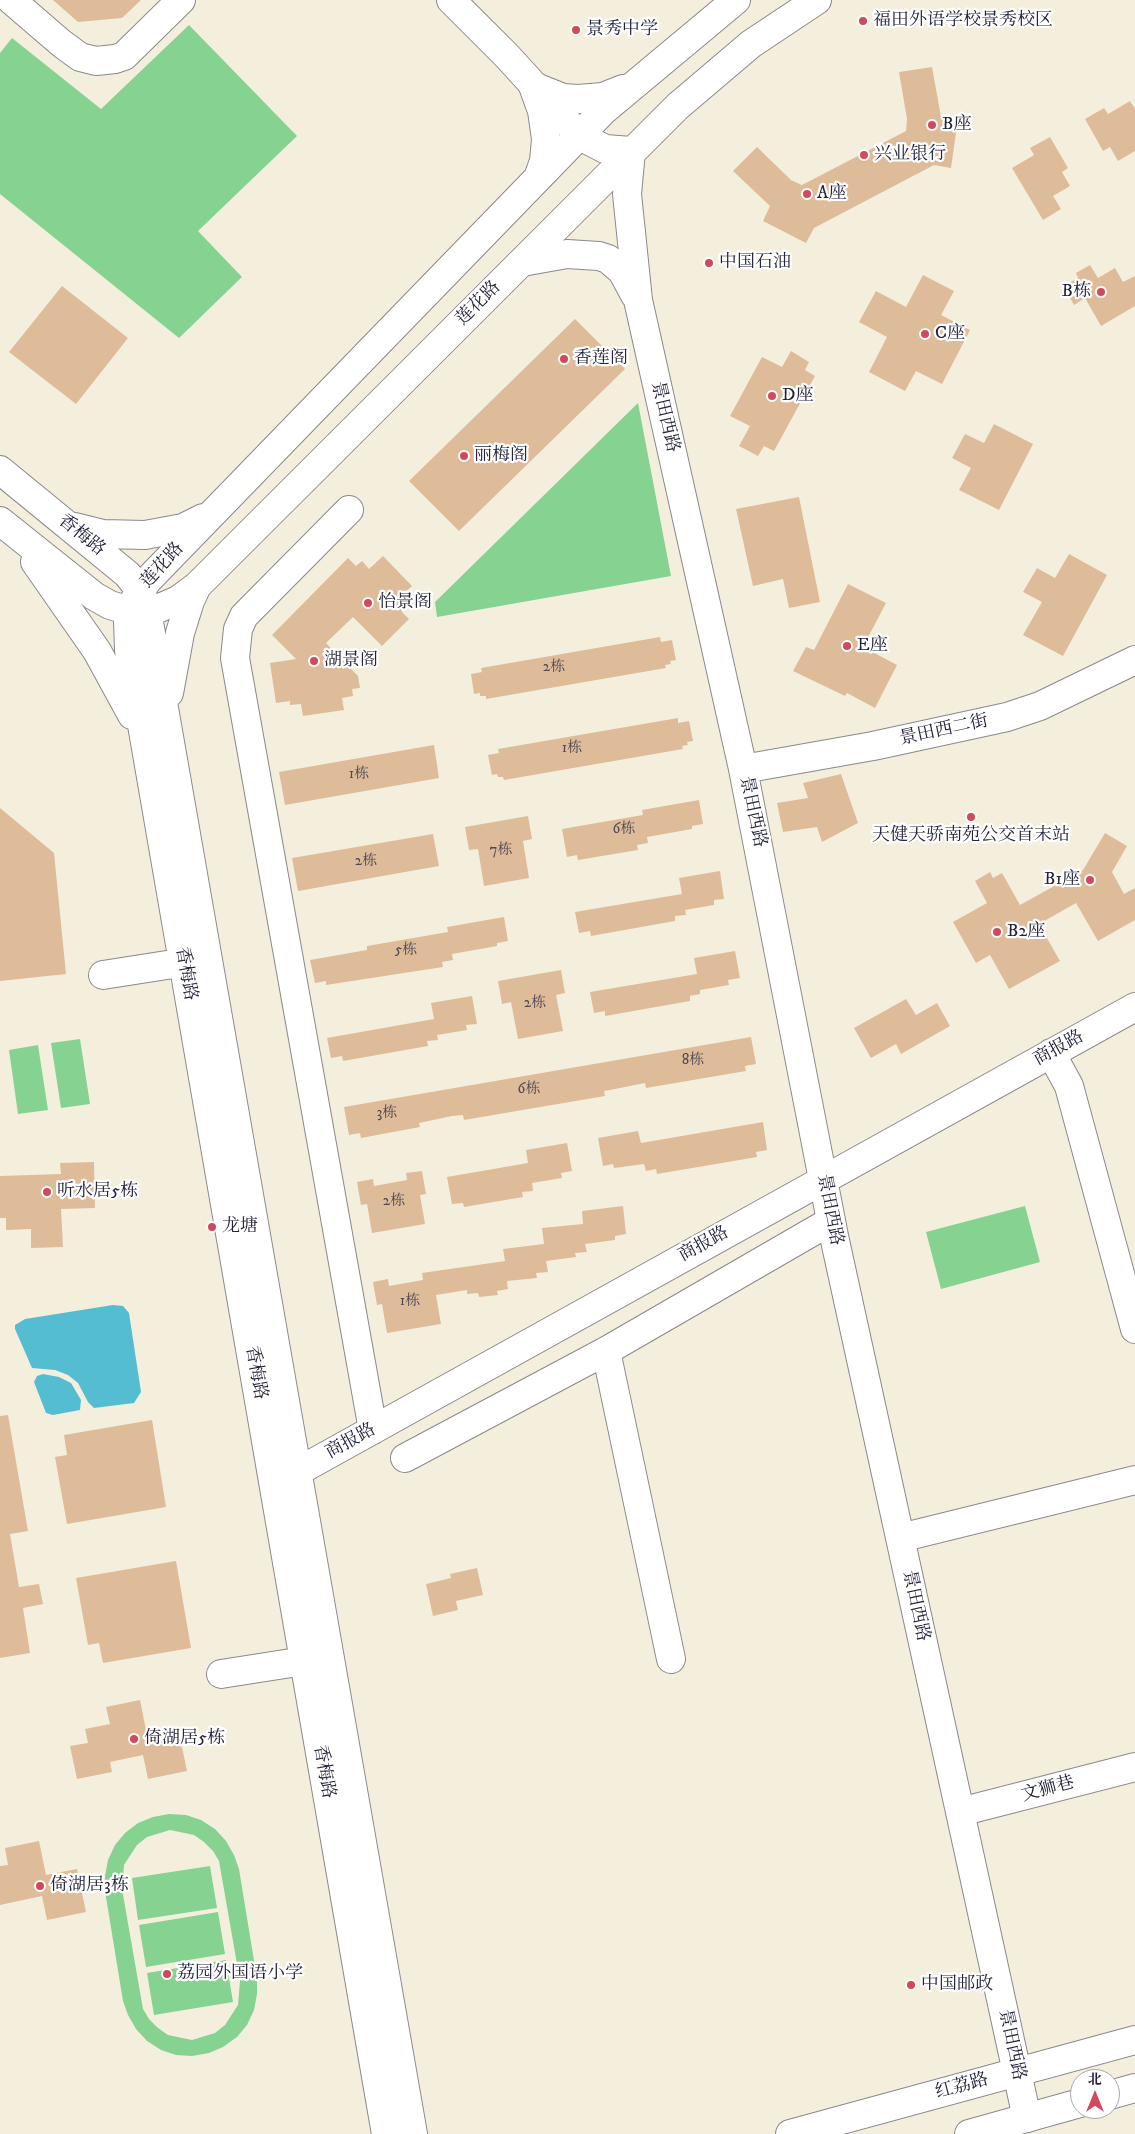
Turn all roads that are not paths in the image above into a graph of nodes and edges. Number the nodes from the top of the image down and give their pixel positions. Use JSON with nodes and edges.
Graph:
{"nodes":[{"id":1,"x":11,"y":0,"type":"edge"},
{"id":2,"x":181,"y":0,"type":"edge"},
{"id":3,"x":451,"y":0,"type":"edge"},
{"id":4,"x":736,"y":0,"type":"edge"},
{"id":5,"x":817,"y":0,"type":"edge"},
{"id":6,"x":638,"y":82,"type":"junction"},
{"id":7,"x":533,"y":86,"type":"junction"},
{"id":8,"x":580,"y":136,"type":"junction"},
{"id":9,"x":632,"y":152,"type":"junction"},
{"id":10,"x":538,"y":178,"type":"junction"},
{"id":11,"x":522,"y":262,"type":"junction"},
{"id":12,"x":638,"y":300,"type":"junction"},
{"id":13,"x":318,"y":405,"type":"junction"},
{"id":14,"x":346,"y":436,"type":"junction"},
{"id":15,"x":0,"y":470,"type":"edge"},
{"id":16,"x":220,"y":506,"type":"junction"},
{"id":17,"x":349,"y":510,"type":"dead end"},
{"id":18,"x":1,"y":522,"type":"edge"},
{"id":19,"x":65,"y":523,"type":"junction"},
{"id":20,"x":197,"y":586,"type":"junction"},
{"id":21,"x":139,"y":605,"type":"junction"},
{"id":22,"x":1135,"y":660,"type":"edge"},
{"id":23,"x":167,"y":722,"type":"junction"},
{"id":24,"x":147,"y":754,"type":"junction"},
{"id":25,"x":743,"y":770,"type":"junction"},
{"id":26,"x":196,"y":960,"type":"junction"},
{"id":27,"x":103,"y":975,"type":"dead end"},
{"id":28,"x":1135,"y":1007,"type":"edge"},
{"id":29,"x":1051,"y":1053,"type":"junction"},
{"id":30,"x":824,"y":1179,"type":"junction"},
{"id":31,"x":831,"y":1221,"type":"junction"},
{"id":32,"x":1135,"y":1329,"type":"edge"},
{"id":33,"x":606,"y":1351,"type":"junction"},
{"id":34,"x":373,"y":1430,"type":"junction"},
{"id":35,"x":405,"y":1458,"type":"dead end"},
{"id":36,"x":298,"y":1471,"type":"junction"},
{"id":37,"x":1135,"y":1480,"type":"edge"},
{"id":38,"x":274,"y":1485,"type":"junction"},
{"id":39,"x":900,"y":1538,"type":"junction"},
{"id":40,"x":671,"y":1659,"type":"dead end"},
{"id":41,"x":304,"y":1661,"type":"junction"},
{"id":42,"x":221,"y":1674,"type":"dead end"},
{"id":43,"x":1135,"y":1767,"type":"edge"},
{"id":44,"x":960,"y":1812,"type":"junction"},
{"id":45,"x":1135,"y":2040,"type":"edge"},
{"id":46,"x":1017,"y":2072,"type":"junction"},
{"id":47,"x":1135,"y":2088,"type":"edge"},
{"id":48,"x":1120,"y":2092,"type":"edge"},
{"id":49,"x":1070,"y":2106,"type":"edge"},
{"id":50,"x":1027,"y":2118,"type":"junction"},
{"id":51,"x":384,"y":2130,"type":"edge"},
{"id":52,"x":413,"y":2134,"type":"edge"},
{"id":53,"x":790,"y":2134,"type":"edge"},
{"id":54,"x":969,"y":2134,"type":"edge"}],
"edges":[{"from":1,"to":2,"type":"street"},
{"from":3,"to":7,"type":"street"},
{"from":4,"to":6,"type":"street","name":"莲花路"},
{"from":5,"to":9,"type":"street","name":"莲花路"},
{"from":6,"to":7,"type":"street"},
{"from":6,"to":8,"type":"street","name":"莲花路"},
{"from":7,"to":8,"type":"street"},
{"from":7,"to":10,"type":"street"},
{"from":8,"to":9,"type":"street"},
{"from":8,"to":10,"type":"street","name":"莲花路"},
{"from":9,"to":11,"type":"street","name":"莲花路"},
{"from":9,"to":12,"type":"street","name":"景田西路"},
{"from":10,"to":13,"type":"street","name":"莲花路"},
{"from":11,"to":12,"type":"street","name":"景田西路"},
{"from":11,"to":14,"type":"street","name":"莲花路"},
{"from":12,"to":25,"type":"street","name":"景田西路"},
{"from":13,"to":14,"type":"street"},
{"from":13,"to":16,"type":"street","name":"莲花路"},
{"from":14,"to":20,"type":"street","name":"莲花路"},
{"from":15,"to":19,"type":"street","name":"香梅路"},
{"from":16,"to":19,"type":"street"},
{"from":16,"to":21,"type":"street","name":"莲花路"},
{"from":17,"to":34,"type":"street"},
{"from":18,"to":21,"type":"street"},
{"from":18,"to":24,"type":"street"},
{"from":19,"to":21,"type":"street","name":"香梅路"},
{"from":20,"to":21,"type":"street","name":"莲花路"},
{"from":20,"to":23,"type":"street"},
{"from":21,"to":23,"type":"street","name":"香梅路"},
{"from":21,"to":24,"type":"street","name":"香梅路"},
{"from":22,"to":25,"type":"street","name":"景田西二街"},
{"from":23,"to":26,"type":"street","name":"香梅路"},
{"from":24,"to":26,"type":"street","name":"香梅路"},
{"from":25,"to":30,"type":"street","name":"景田西路"},
{"from":26,"to":27,"type":"street"},
{"from":26,"to":36,"type":"street","name":"香梅路"},
{"from":26,"to":38,"type":"street","name":"香梅路"},
{"from":28,"to":29,"type":"street","name":"商报路"},
{"from":29,"to":30,"type":"street","name":"商报路"},
{"from":29,"to":32,"type":"street"},
{"from":30,"to":31,"type":"street","name":"景田西路"},
{"from":30,"to":34,"type":"street","name":"商报路"},
{"from":31,"to":33,"type":"street"},
{"from":31,"to":39,"type":"street","name":"景田西路"},
{"from":33,"to":35,"type":"street"},
{"from":33,"to":40,"type":"street"},
{"from":34,"to":36,"type":"street","name":"商报路"},
{"from":36,"to":38,"type":"street","name":"商报路"},
{"from":36,"to":52,"type":"street","name":"香梅路"},
{"from":37,"to":39,"type":"street"},
{"from":38,"to":41,"type":"street","name":"香梅路"},
{"from":39,"to":44,"type":"street","name":"景田西路"},
{"from":41,"to":42,"type":"street"},
{"from":41,"to":51,"type":"street","name":"香梅路"},
{"from":43,"to":44,"type":"street","name":"文狮巷"},
{"from":44,"to":46,"type":"street","name":"景田西路"},
{"from":45,"to":46,"type":"street","name":"红荔路"},
{"from":46,"to":50,"type":"street","name":"景田西路"},
{"from":46,"to":53,"type":"street","name":"红荔路"},
{"from":47,"to":48,"type":"street"},
{"from":49,"to":50,"type":"street"},
{"from":50,"to":54,"type":"street"}]}
